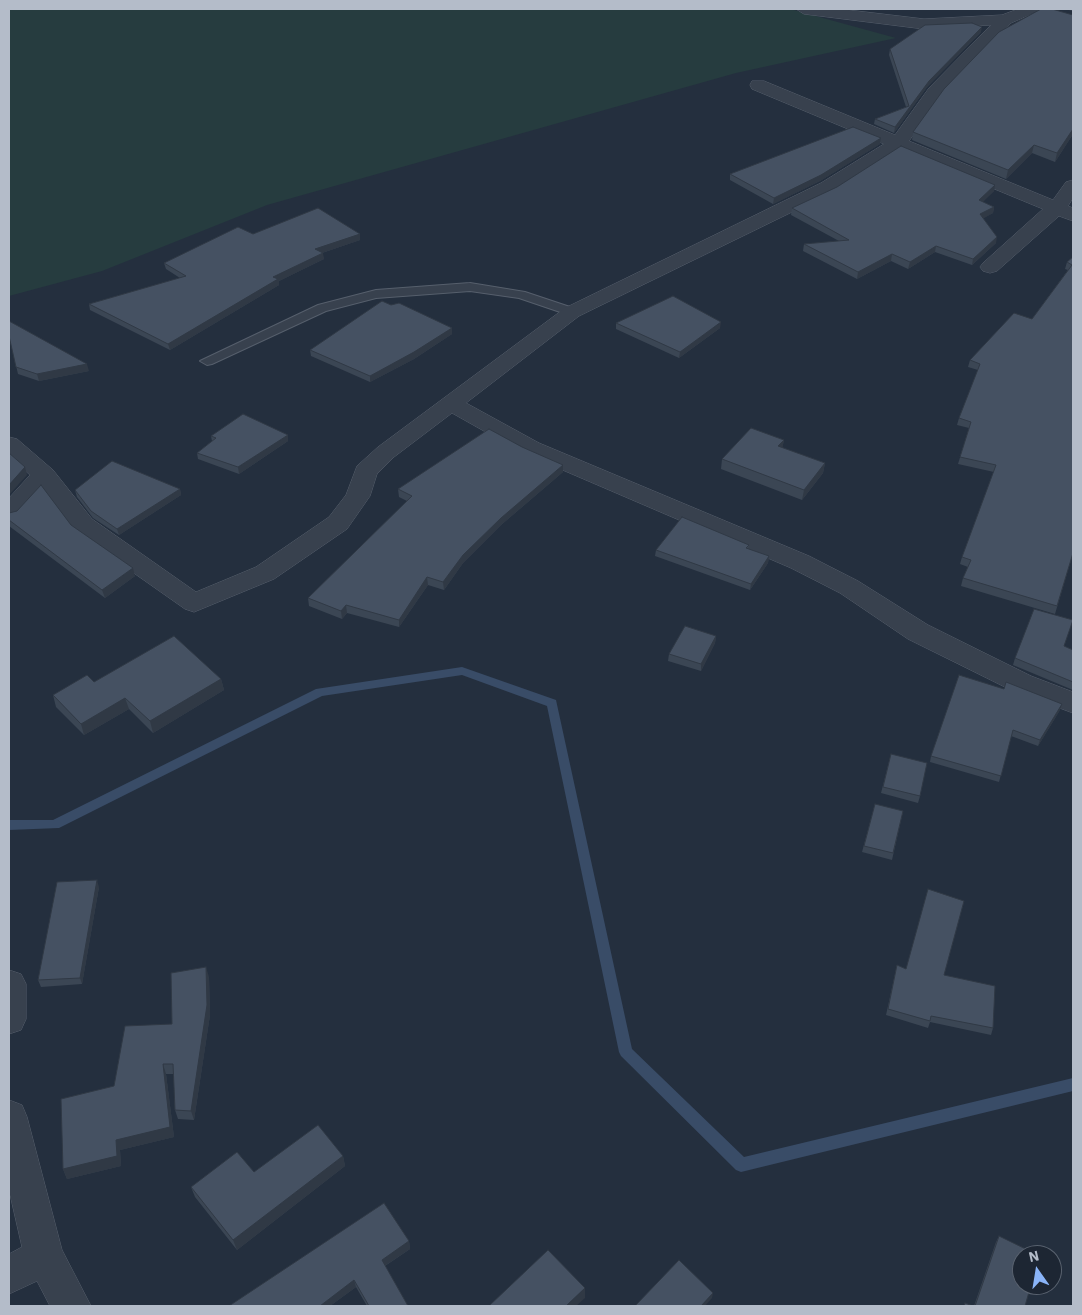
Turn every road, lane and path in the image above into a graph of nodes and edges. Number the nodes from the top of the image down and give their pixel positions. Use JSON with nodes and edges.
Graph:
{"nodes":[{"id":1,"x":804,"y":9,"type":"edge"},
{"id":2,"x":1030,"y":9,"type":"edge"},
{"id":3,"x":1005,"y":20,"type":"junction"},
{"id":4,"x":758,"y":85,"type":"dead end"},
{"id":5,"x":898,"y":143,"type":"junction"},
{"id":6,"x":1073,"y":186,"type":"edge"},
{"id":7,"x":1064,"y":211,"type":"edge"},
{"id":8,"x":990,"y":267,"type":"dead end"},
{"id":9,"x":572,"y":312,"type":"junction"},
{"id":10,"x":207,"y":361,"type":"dead end"},
{"id":11,"x":450,"y":403,"type":"junction"},
{"id":12,"x":9,"y":444,"type":"edge"},
{"id":13,"x":44,"y":475,"type":"junction"},
{"id":14,"x":9,"y":512,"type":"edge"},
{"id":15,"x":1073,"y":703,"type":"edge"},
{"id":16,"x":9,"y":984,"type":"edge"},
{"id":17,"x":9,"y":1019,"type":"edge"},
{"id":18,"x":9,"y":1117,"type":"edge"},
{"id":19,"x":44,"y":1256,"type":"junction"},
{"id":20,"x":9,"y":1275,"type":"edge"},
{"id":21,"x":71,"y":1306,"type":"edge"}],
"edges":[{"from":1,"to":3,"type":"street"},
{"from":2,"to":3,"type":"street"},
{"from":3,"to":5,"type":"street"},
{"from":4,"to":5,"type":"street"},
{"from":5,"to":7,"type":"street"},
{"from":5,"to":9,"type":"street"},
{"from":6,"to":7,"type":"street"},
{"from":7,"to":8,"type":"street"},
{"from":9,"to":10,"type":"lane"},
{"from":9,"to":11,"type":"street"},
{"from":11,"to":13,"type":"street"},
{"from":11,"to":15,"type":"street"},
{"from":12,"to":13,"type":"street"},
{"from":13,"to":14,"type":"street"},
{"from":16,"to":17,"type":"street"},
{"from":18,"to":19,"type":"street"},
{"from":19,"to":20,"type":"street"},
{"from":19,"to":21,"type":"street"}]}
